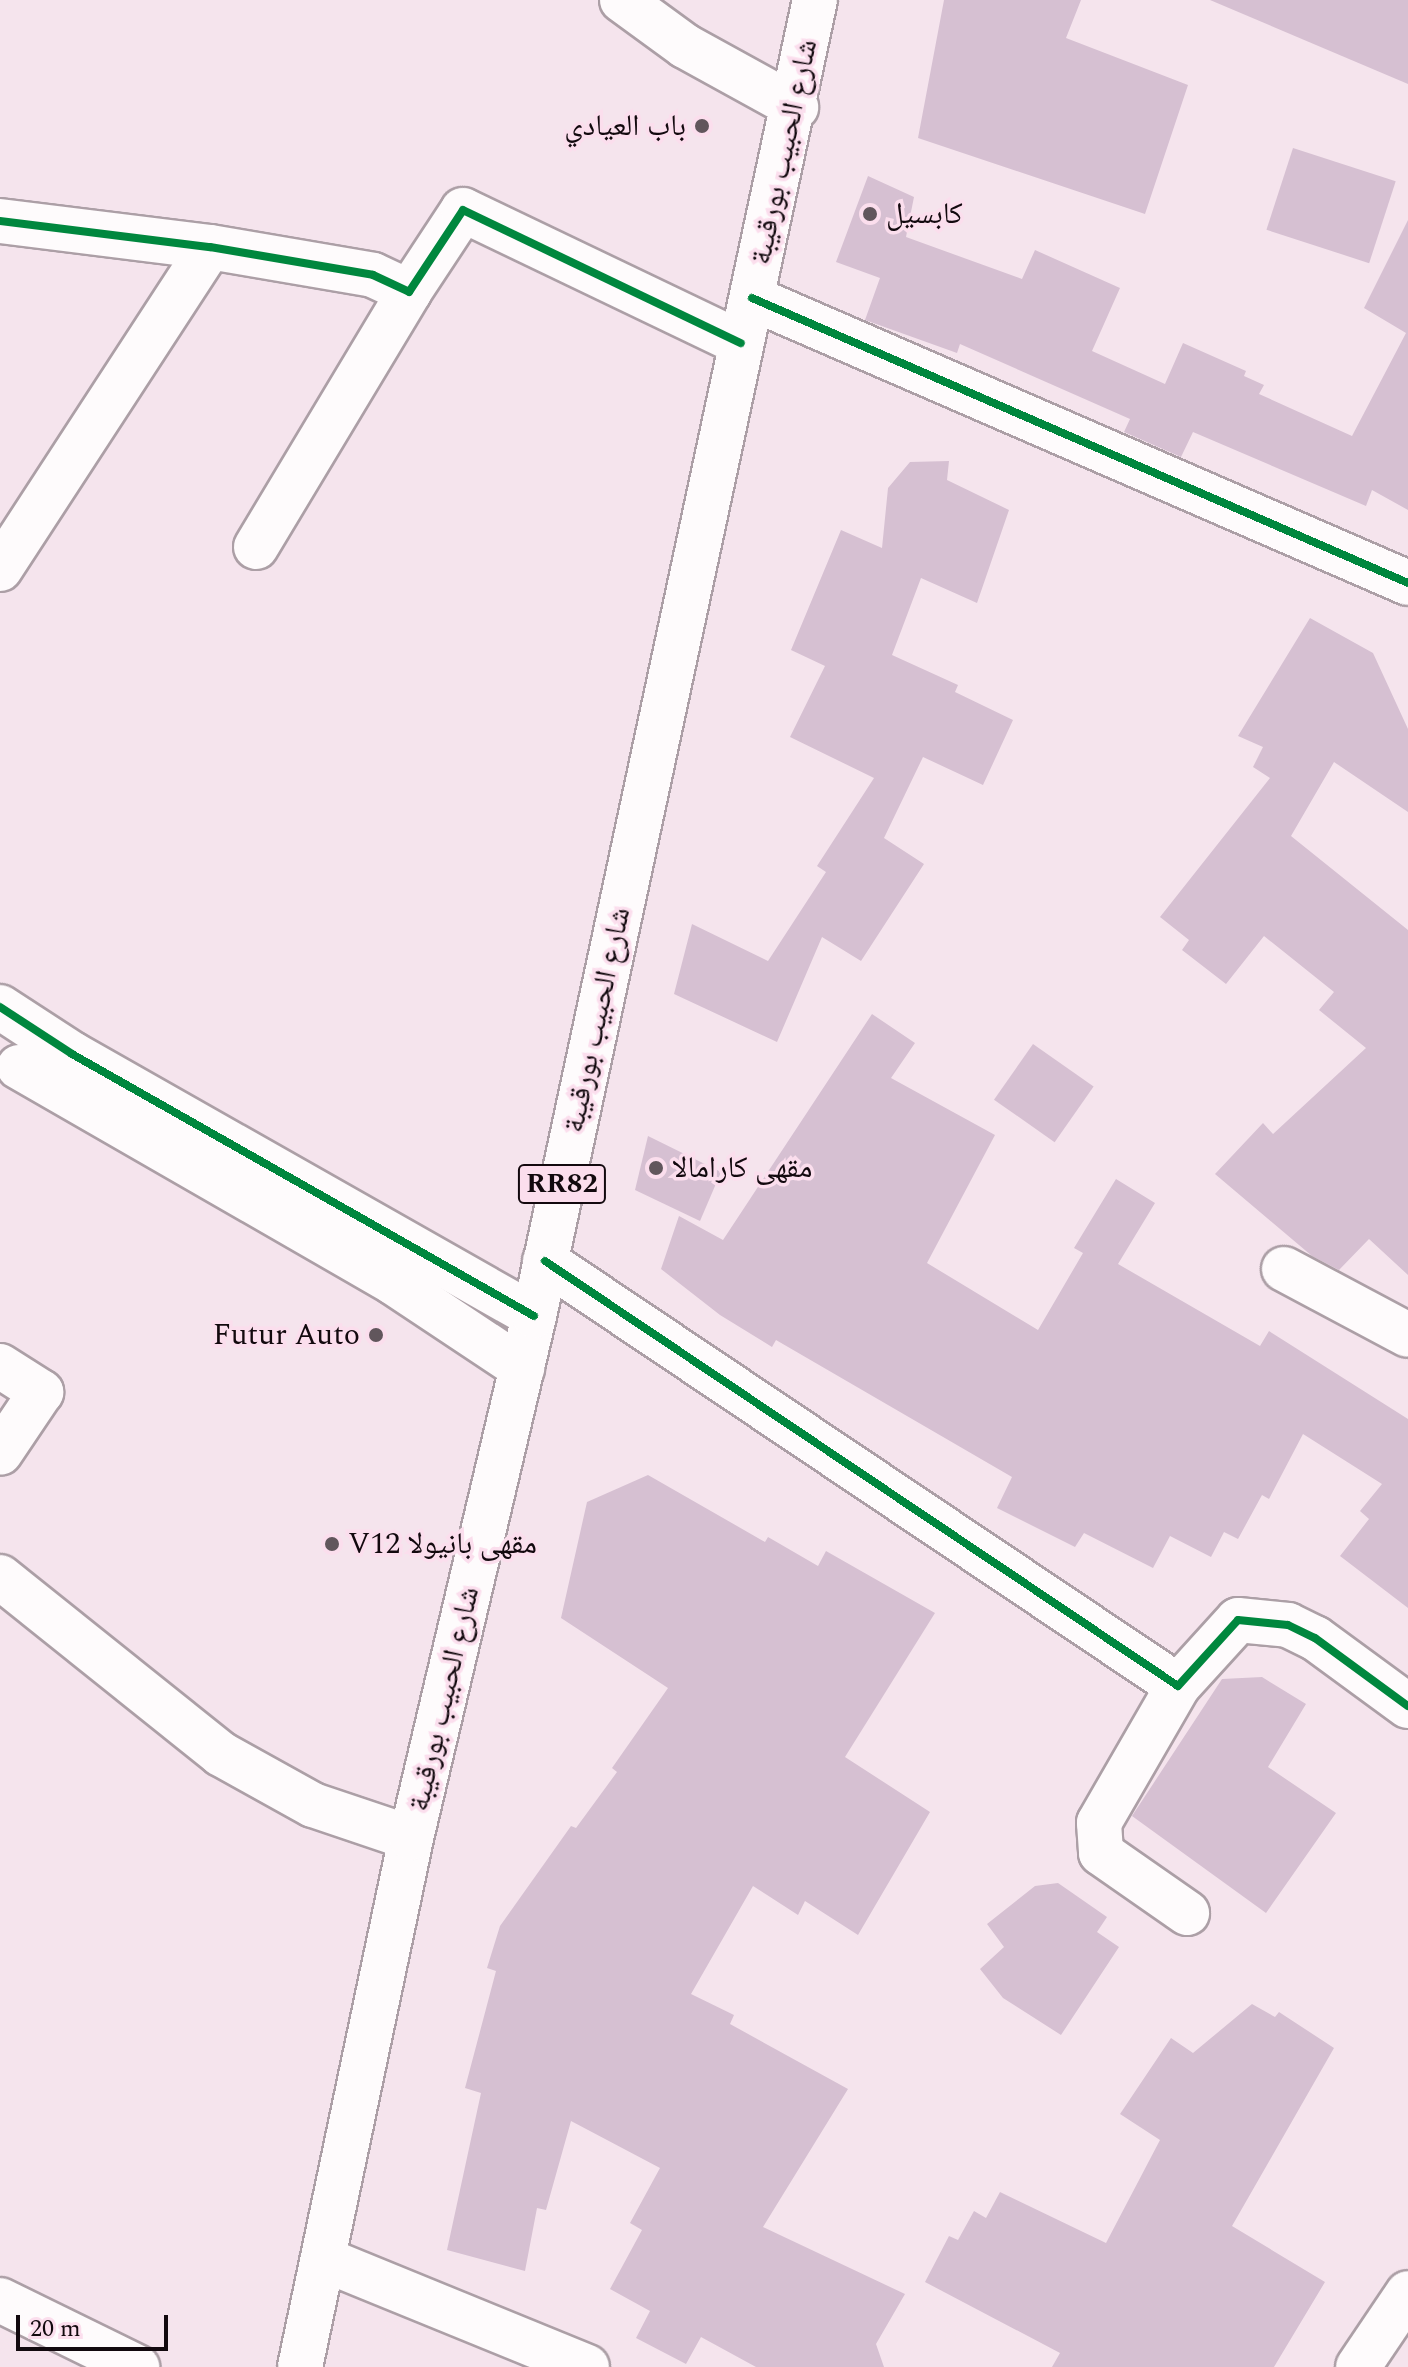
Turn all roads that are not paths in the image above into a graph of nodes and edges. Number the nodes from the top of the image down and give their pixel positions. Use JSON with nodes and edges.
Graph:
{"nodes":[{"id":1,"x":622,"y":0,"type":"edge"},
{"id":2,"x":815,"y":0,"type":"edge"},
{"id":3,"x":796,"y":107,"type":"junction"},
{"id":4,"x":0,"y":221,"type":"edge"},
{"id":5,"x":210,"y":247,"type":"junction"},
{"id":6,"x":409,"y":292,"type":"junction"},
{"id":7,"x":752,"y":298,"type":"junction"},
{"id":8,"x":741,"y":343,"type":"junction"},
{"id":9,"x":256,"y":547,"type":"dead end"},
{"id":10,"x":0,"y":569,"type":"edge"},
{"id":11,"x":1408,"y":583,"type":"edge"},
{"id":12,"x":0,"y":1007,"type":"edge"},
{"id":13,"x":19,"y":1067,"type":"dead end"},
{"id":14,"x":545,"y":1261,"type":"junction"},
{"id":15,"x":1284,"y":1269,"type":"dead end"},
{"id":16,"x":534,"y":1316,"type":"junction"},
{"id":17,"x":1408,"y":1335,"type":"edge"},
{"id":18,"x":0,"y":1366,"type":"edge"},
{"id":19,"x":522,"y":1368,"type":"junction"},
{"id":20,"x":0,"y":1453,"type":"edge"},
{"id":21,"x":0,"y":1577,"type":"edge"},
{"id":22,"x":1178,"y":1686,"type":"junction"},
{"id":23,"x":1408,"y":1706,"type":"edge"},
{"id":24,"x":411,"y":1838,"type":"junction"},
{"id":25,"x":1187,"y":1913,"type":"dead end"},
{"id":26,"x":323,"y":2259,"type":"junction"},
{"id":27,"x":1408,"y":2293,"type":"edge"},
{"id":28,"x":0,"y":2300,"type":"edge"},
{"id":29,"x":137,"y":2367,"type":"edge"},
{"id":30,"x":300,"y":2367,"type":"edge"},
{"id":31,"x":587,"y":2367,"type":"edge"},
{"id":32,"x":1358,"y":2367,"type":"edge"}],
"edges":[{"from":1,"to":3,"type":"street"},
{"from":2,"to":3,"type":"street","name":"شارع الحبيب بورقيبة","number":"RR82"},
{"from":3,"to":7,"type":"street","name":"شارع الحبيب بورقيبة","number":"RR82"},
{"from":4,"to":5,"type":"street"},
{"from":5,"to":6,"type":"street"},
{"from":5,"to":10,"type":"street"},
{"from":6,"to":8,"type":"street"},
{"from":6,"to":9,"type":"street"},
{"from":7,"to":8,"type":"street","name":"شارع الحبيب بورقيبة","number":"RR82"},
{"from":7,"to":11,"type":"street"},
{"from":8,"to":14,"type":"street","name":"شارع الحبيب بورقيبة","number":"RR82"},
{"from":12,"to":16,"type":"street"},
{"from":13,"to":19,"type":"street"},
{"from":14,"to":16,"type":"street","name":"شارع الحبيب بورقيبة","number":"RR82"},
{"from":14,"to":22,"type":"street"},
{"from":15,"to":17,"type":"street"},
{"from":16,"to":19,"type":"street","name":"شارع الحبيب بورقيبة","number":"RR82"},
{"from":18,"to":20,"type":"street"},
{"from":19,"to":24,"type":"street","name":"شارع الحبيب بورقيبة","number":"RR82"},
{"from":21,"to":24,"type":"street"},
{"from":22,"to":23,"type":"street"},
{"from":22,"to":25,"type":"street"},
{"from":24,"to":26,"type":"street","name":"شارع الحبيب بورقيبة","number":"RR82"},
{"from":26,"to":30,"type":"street","name":"شارع الحبيب بورقيبة","number":"RR82"},
{"from":26,"to":31,"type":"street"},
{"from":27,"to":32,"type":"street"},
{"from":28,"to":29,"type":"street"}]}
